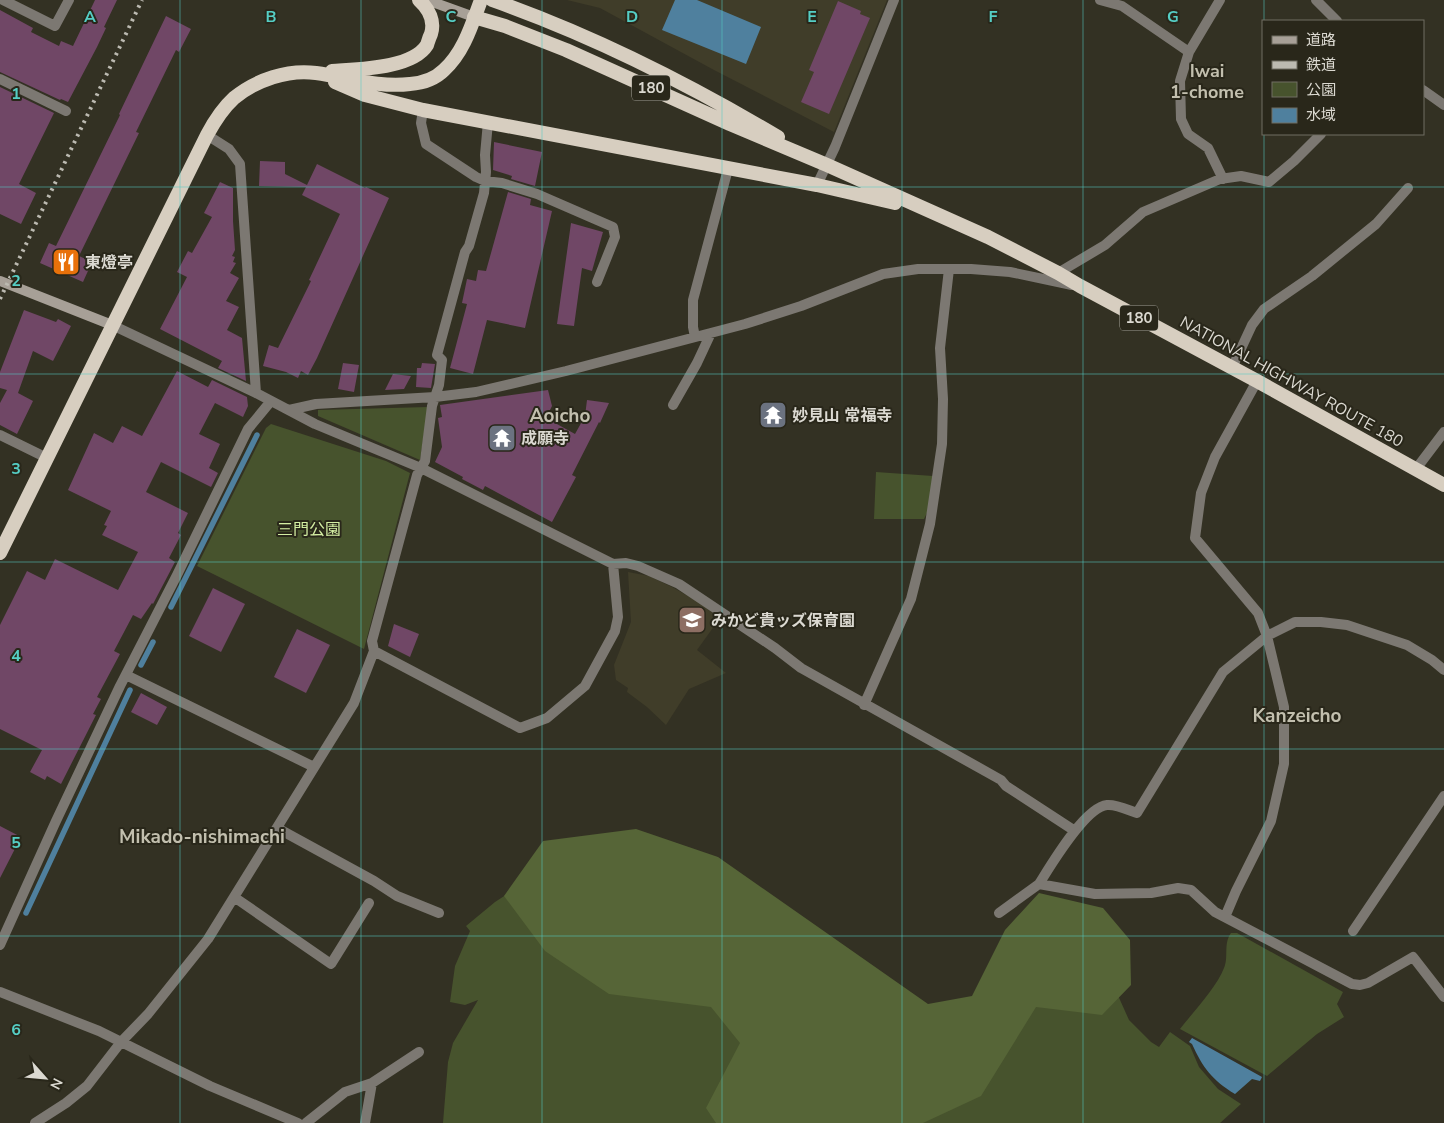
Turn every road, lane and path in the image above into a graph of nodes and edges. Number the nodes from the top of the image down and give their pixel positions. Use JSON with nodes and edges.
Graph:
{"nodes":[{"id":1,"x":3,"y":0,"type":"edge"},
{"id":2,"x":69,"y":0,"type":"edge"},
{"id":3,"x":419,"y":0,"type":"edge"},
{"id":4,"x":427,"y":0,"type":"edge"},
{"id":5,"x":481,"y":0,"type":"edge"},
{"id":6,"x":492,"y":0,"type":"edge"},
{"id":7,"x":894,"y":0,"type":"edge"},
{"id":8,"x":1100,"y":0,"type":"edge"},
{"id":9,"x":1220,"y":0,"type":"edge"},
{"id":10,"x":1316,"y":0,"type":"edge"},
{"id":11,"x":474,"y":17,"type":"junction"},
{"id":12,"x":1335,"y":20,"type":"edge"},
{"id":13,"x":1189,"y":52,"type":"junction"},
{"id":14,"x":314,"y":73,"type":"junction"},
{"id":15,"x":0,"y":79,"type":"edge"},
{"id":16,"x":1424,"y":91,"type":"edge"},
{"id":17,"x":1444,"y":105,"type":"edge"},
{"id":18,"x":423,"y":110,"type":"junction"},
{"id":19,"x":66,"y":111,"type":"dead end"},
{"id":20,"x":488,"y":122,"type":"junction"},
{"id":21,"x":207,"y":135,"type":"junction"},
{"id":22,"x":1319,"y":135,"type":"edge"},
{"id":23,"x":827,"y":165,"type":"junction"},
{"id":24,"x":728,"y":169,"type":"junction"},
{"id":25,"x":1224,"y":178,"type":"junction"},
{"id":26,"x":485,"y":181,"type":"junction"},
{"id":27,"x":817,"y":185,"type":"junction"},
{"id":28,"x":1408,"y":188,"type":"dead end"},
{"id":29,"x":923,"y":209,"type":"junction"},
{"id":30,"x":948,"y":269,"type":"junction"},
{"id":31,"x":1058,"y":273,"type":"junction"},
{"id":32,"x":0,"y":281,"type":"edge"},
{"id":33,"x":597,"y":282,"type":"dead end"},
{"id":34,"x":1080,"y":286,"type":"junction"},
{"id":35,"x":112,"y":325,"type":"junction"},
{"id":36,"x":711,"y":333,"type":"junction"},
{"id":37,"x":695,"y":337,"type":"junction"},
{"id":38,"x":1232,"y":368,"type":"junction"},
{"id":39,"x":1257,"y":381,"type":"junction"},
{"id":40,"x":256,"y":393,"type":"junction"},
{"id":41,"x":435,"y":397,"type":"junction"},
{"id":42,"x":271,"y":401,"type":"junction"},
{"id":43,"x":673,"y":405,"type":"dead end"},
{"id":44,"x":289,"y":410,"type":"junction"},
{"id":45,"x":1444,"y":432,"type":"edge"},
{"id":46,"x":0,"y":435,"type":"edge"},
{"id":47,"x":46,"y":458,"type":"junction"},
{"id":48,"x":421,"y":468,"type":"junction"},
{"id":49,"x":1416,"y":469,"type":"junction"},
{"id":50,"x":1444,"y":485,"type":"edge"},
{"id":51,"x":0,"y":553,"type":"edge"},
{"id":52,"x":613,"y":564,"type":"junction"},
{"id":53,"x":1267,"y":636,"type":"junction"},
{"id":54,"x":374,"y":651,"type":"junction"},
{"id":55,"x":1444,"y":670,"type":"edge"},
{"id":56,"x":126,"y":675,"type":"junction"},
{"id":57,"x":864,"y":705,"type":"junction"},
{"id":58,"x":314,"y":767,"type":"junction"},
{"id":59,"x":1444,"y":796,"type":"edge"},
{"id":60,"x":277,"y":828,"type":"junction"},
{"id":61,"x":1075,"y":831,"type":"junction"},
{"id":62,"x":1039,"y":884,"type":"junction"},
{"id":63,"x":234,"y":897,"type":"junction"},
{"id":64,"x":369,"y":903,"type":"dead end"},
{"id":65,"x":439,"y":913,"type":"dead end"},
{"id":66,"x":999,"y":914,"type":"dead end"},
{"id":67,"x":1224,"y":917,"type":"junction"},
{"id":68,"x":1353,"y":931,"type":"dead end"},
{"id":69,"x":0,"y":945,"type":"edge"},
{"id":70,"x":0,"y":992,"type":"edge"},
{"id":71,"x":1444,"y":997,"type":"edge"},
{"id":72,"x":121,"y":1042,"type":"junction"},
{"id":73,"x":419,"y":1052,"type":"dead end"},
{"id":74,"x":372,"y":1084,"type":"junction"},
{"id":75,"x":35,"y":1123,"type":"edge"},
{"id":76,"x":298,"y":1123,"type":"edge"},
{"id":77,"x":306,"y":1123,"type":"edge"},
{"id":78,"x":365,"y":1123,"type":"edge"}],
"edges":[{"from":1,"to":2,"type":"street"},
{"from":3,"to":14,"type":"highway"},
{"from":4,"to":11,"type":"main road"},
{"from":5,"to":11,"type":"highway"},
{"from":6,"to":23,"type":"highway","name":"NATIONAL HIGHWAY ROUTE 180","number":"180"},
{"from":7,"to":23,"type":"street"},
{"from":8,"to":13,"type":"street"},
{"from":9,"to":13,"type":"street"},
{"from":10,"to":12,"type":"street"},
{"from":11,"to":14,"type":"highway"},
{"from":11,"to":23,"type":"highway","name":"NATIONAL HIGHWAY ROUTE 180","number":"180"},
{"from":13,"to":25,"type":"street"},
{"from":14,"to":18,"type":"highway"},
{"from":14,"to":21,"type":"highway"},
{"from":15,"to":19,"type":"street"},
{"from":16,"to":17,"type":"street"},
{"from":18,"to":20,"type":"highway"},
{"from":18,"to":26,"type":"street"},
{"from":20,"to":24,"type":"highway"},
{"from":20,"to":26,"type":"street"},
{"from":21,"to":35,"type":"highway"},
{"from":21,"to":40,"type":"street"},
{"from":22,"to":25,"type":"street"},
{"from":23,"to":27,"type":"street"},
{"from":23,"to":29,"type":"highway","name":"NATIONAL HIGHWAY ROUTE 180","number":"180"},
{"from":24,"to":27,"type":"highway"},
{"from":24,"to":37,"type":"street"},
{"from":25,"to":31,"type":"street"},
{"from":26,"to":33,"type":"street"},
{"from":26,"to":41,"type":"street"},
{"from":27,"to":29,"type":"highway"},
{"from":28,"to":38,"type":"street"},
{"from":29,"to":31,"type":"highway","name":"NATIONAL HIGHWAY ROUTE 180","number":"180"},
{"from":30,"to":34,"type":"street"},
{"from":30,"to":36,"type":"street"},
{"from":30,"to":57,"type":"street"},
{"from":31,"to":34,"type":"highway","name":"NATIONAL HIGHWAY ROUTE 180","number":"180"},
{"from":32,"to":35,"type":"main road"},
{"from":34,"to":38,"type":"highway","name":"NATIONAL HIGHWAY ROUTE 180","number":"180"},
{"from":35,"to":40,"type":"street"},
{"from":35,"to":47,"type":"highway"},
{"from":36,"to":37,"type":"street"},
{"from":36,"to":43,"type":"street"},
{"from":37,"to":41,"type":"street"},
{"from":38,"to":39,"type":"highway","name":"NATIONAL HIGHWAY ROUTE 180","number":"180"},
{"from":39,"to":49,"type":"highway","name":"NATIONAL HIGHWAY ROUTE 180","number":"180"},
{"from":39,"to":53,"type":"street"},
{"from":40,"to":42,"type":"street"},
{"from":41,"to":44,"type":"street"},
{"from":41,"to":48,"type":"street"},
{"from":42,"to":44,"type":"street"},
{"from":42,"to":56,"type":"street"},
{"from":44,"to":48,"type":"street"},
{"from":45,"to":49,"type":"street"},
{"from":46,"to":47,"type":"street"},
{"from":47,"to":51,"type":"highway"},
{"from":48,"to":52,"type":"street"},
{"from":48,"to":54,"type":"street"},
{"from":49,"to":50,"type":"highway","name":"NATIONAL HIGHWAY ROUTE 180","number":"180"},
{"from":52,"to":54,"type":"street"},
{"from":52,"to":57,"type":"street"},
{"from":53,"to":55,"type":"street"},
{"from":53,"to":61,"type":"street"},
{"from":53,"to":67,"type":"street"},
{"from":54,"to":58,"type":"street"},
{"from":56,"to":58,"type":"street"},
{"from":56,"to":69,"type":"street"},
{"from":57,"to":61,"type":"street"},
{"from":58,"to":60,"type":"street"},
{"from":59,"to":68,"type":"street"},
{"from":60,"to":63,"type":"street"},
{"from":60,"to":65,"type":"street"},
{"from":61,"to":62,"type":"street"},
{"from":62,"to":66,"type":"street"},
{"from":62,"to":67,"type":"street"},
{"from":63,"to":64,"type":"street"},
{"from":63,"to":72,"type":"street"},
{"from":67,"to":71,"type":"street"},
{"from":70,"to":72,"type":"street"},
{"from":72,"to":75,"type":"street"},
{"from":72,"to":76,"type":"street"},
{"from":73,"to":74,"type":"street"},
{"from":74,"to":77,"type":"street"},
{"from":74,"to":78,"type":"street"}]}
